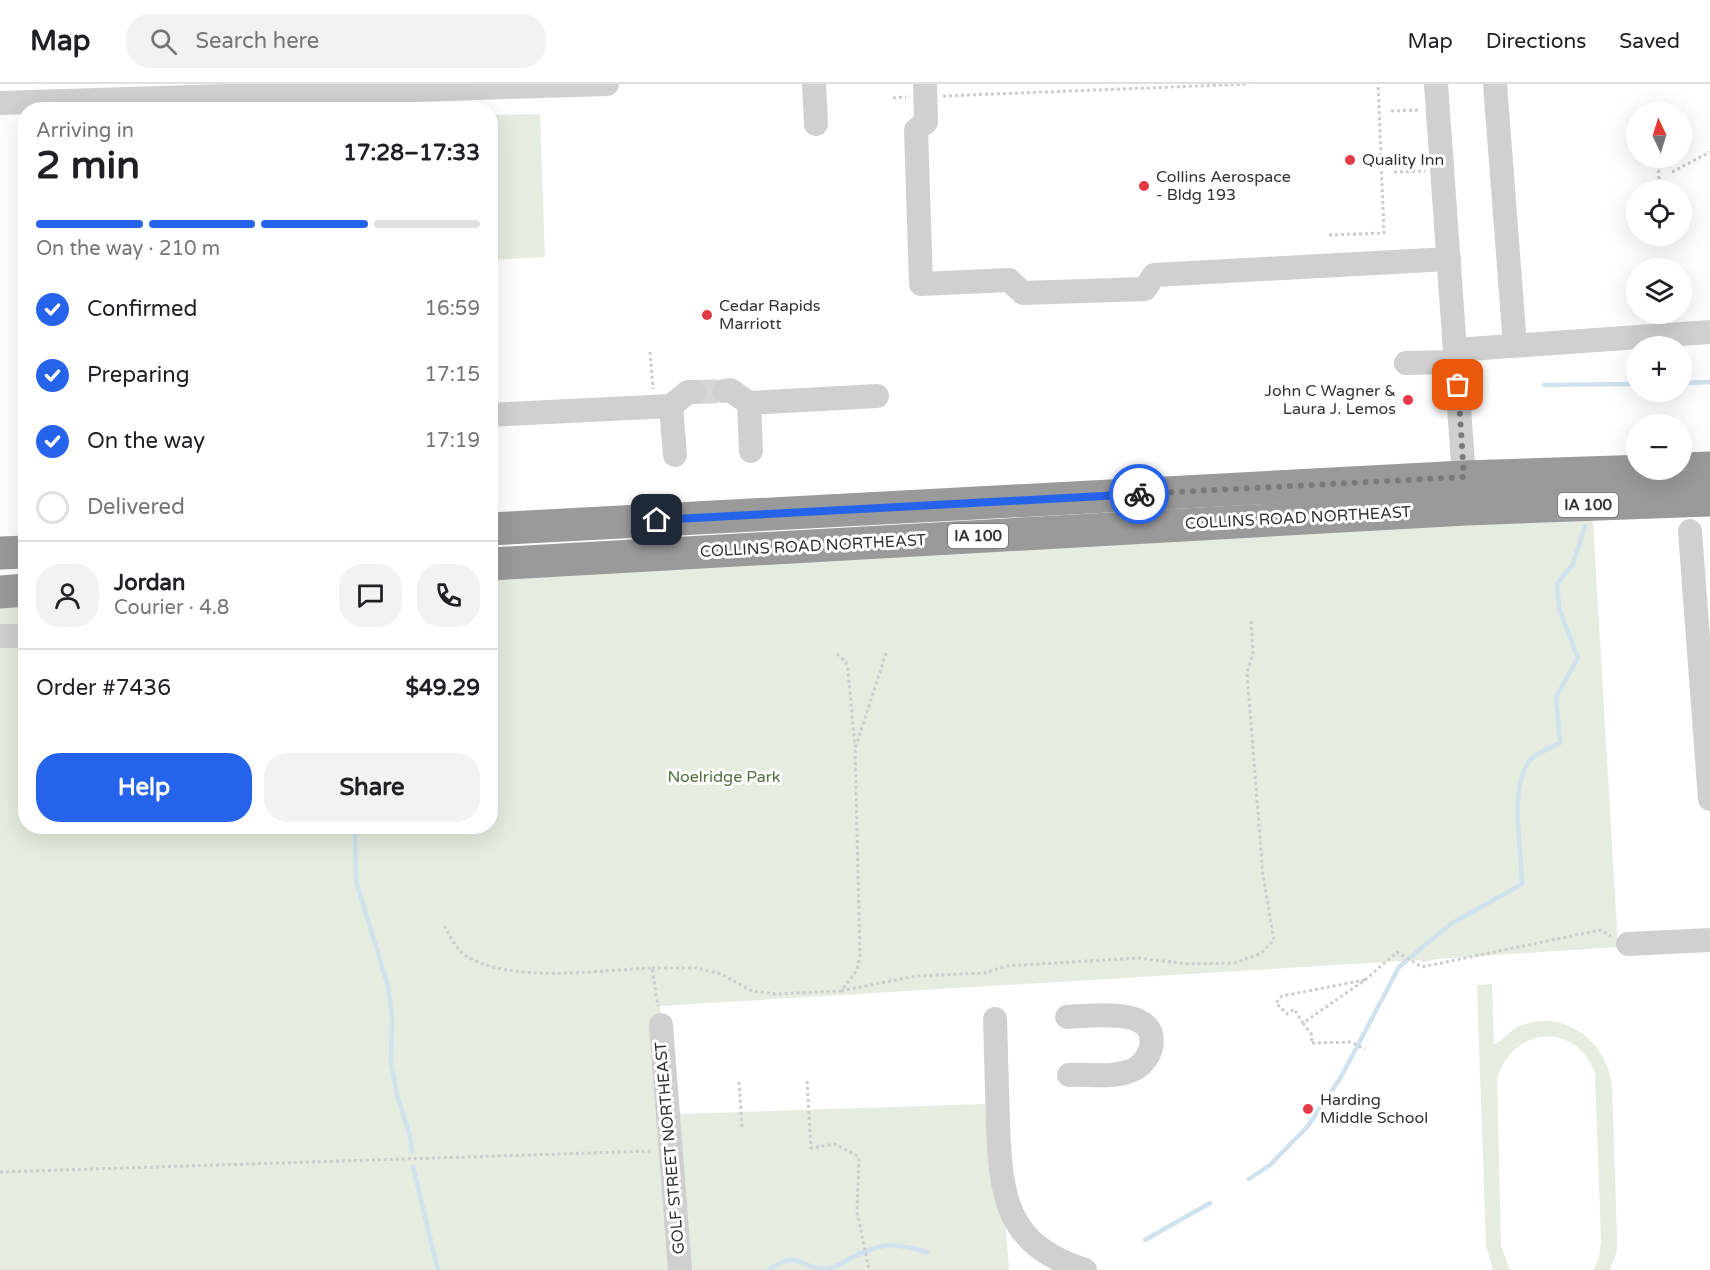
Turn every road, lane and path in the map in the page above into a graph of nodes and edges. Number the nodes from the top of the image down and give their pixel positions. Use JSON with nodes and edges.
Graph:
{"nodes":[{"id":1,"x":607,"y":84,"type":"edge"},
{"id":2,"x":814,"y":84,"type":"edge"},
{"id":3,"x":1249,"y":84,"type":"edge"},
{"id":4,"x":1378,"y":84,"type":"edge"},
{"id":5,"x":1436,"y":84,"type":"edge"},
{"id":6,"x":1495,"y":84,"type":"edge"},
{"id":7,"x":925,"y":90,"type":"edge"},
{"id":8,"x":175,"y":92,"type":"edge"},
{"id":9,"x":893,"y":98,"type":"dead end"},
{"id":10,"x":365,"y":101,"type":"edge"},
{"id":11,"x":107,"y":102,"type":"edge"},
{"id":12,"x":238,"y":102,"type":"edge"},
{"id":13,"x":304,"y":102,"type":"edge"},
{"id":14,"x":0,"y":103,"type":"edge"},
{"id":15,"x":18,"y":103,"type":"edge"},
{"id":16,"x":1438,"y":109,"type":"junction"},
{"id":17,"x":1391,"y":111,"type":"dead end"},
{"id":18,"x":816,"y":124,"type":"dead end"},
{"id":19,"x":1710,"y":152,"type":"edge"},
{"id":20,"x":1658,"y":168,"type":"edge"},
{"id":21,"x":1442,"y":170,"type":"junction"},
{"id":22,"x":1394,"y":172,"type":"dead end"},
{"id":23,"x":1672,"y":172,"type":"dead end"},
{"id":24,"x":1659,"y":180,"type":"dead end"},
{"id":25,"x":1329,"y":235,"type":"dead end"},
{"id":26,"x":1449,"y":259,"type":"junction"},
{"id":27,"x":1710,"y":332,"type":"edge"},
{"id":28,"x":1515,"y":345,"type":"junction"},
{"id":29,"x":650,"y":352,"type":"dead end"},
{"id":30,"x":1455,"y":356,"type":"junction"},
{"id":31,"x":1406,"y":363,"type":"dead end"},
{"id":32,"x":724,"y":391,"type":"tunnel mouth"},
{"id":33,"x":694,"y":392,"type":"tunnel mouth"},
{"id":34,"x":877,"y":396,"type":"dead end"},
{"id":35,"x":748,"y":404,"type":"junction"},
{"id":36,"x":663,"y":407,"type":"junction"},
{"id":37,"x":498,"y":415,"type":"edge"},
{"id":38,"x":751,"y":451,"type":"dead end"},
{"id":39,"x":675,"y":455,"type":"dead end"},
{"id":40,"x":1710,"y":468,"type":"edge"},
{"id":41,"x":1692,"y":469,"type":"edge"},
{"id":42,"x":1626,"y":475,"type":"edge"},
{"id":43,"x":1465,"y":493,"type":"junction"},
{"id":44,"x":1710,"y":500,"type":"edge"},
{"id":45,"x":498,"y":530,"type":"edge"},
{"id":46,"x":1690,"y":531,"type":"dead end"},
{"id":47,"x":18,"y":552,"type":"edge"},
{"id":48,"x":0,"y":553,"type":"edge"},
{"id":49,"x":1701,"y":554,"type":"edge"},
{"id":50,"x":498,"y":563,"type":"edge"},
{"id":51,"x":18,"y":591,"type":"edge"},
{"id":52,"x":0,"y":592,"type":"edge"},
{"id":53,"x":1251,"y":621,"type":"dead end"},
{"id":54,"x":0,"y":636,"type":"edge"},
{"id":55,"x":18,"y":636,"type":"edge"},
{"id":56,"x":887,"y":650,"type":"dead end"},
{"id":57,"x":837,"y":654,"type":"dead end"},
{"id":58,"x":1708,"y":742,"type":"edge"},
{"id":59,"x":855,"y":749,"type":"junction"},
{"id":60,"x":1710,"y":799,"type":"edge"},
{"id":61,"x":444,"y":926,"type":"dead end"},
{"id":62,"x":1710,"y":940,"type":"edge"},
{"id":63,"x":1628,"y":944,"type":"joint"},
{"id":64,"x":652,"y":969,"type":"junction"},
{"id":65,"x":1365,"y":980,"type":"junction"},
{"id":66,"x":841,"y":992,"type":"junction"},
{"id":67,"x":1068,"y":1017,"type":"dead end"},
{"id":68,"x":995,"y":1019,"type":"dead end"},
{"id":69,"x":1303,"y":1023,"type":"junction"},
{"id":70,"x":661,"y":1025,"type":"joint"},
{"id":71,"x":1365,"y":1049,"type":"dead end"},
{"id":72,"x":1069,"y":1075,"type":"dead end"},
{"id":73,"x":807,"y":1081,"type":"dead end"},
{"id":74,"x":740,"y":1082,"type":"dead end"},
{"id":75,"x":742,"y":1127,"type":"dead end"},
{"id":76,"x":670,"y":1150,"type":"junction"},
{"id":77,"x":0,"y":1172,"type":"edge"},
{"id":78,"x":680,"y":1270,"type":"edge"},
{"id":79,"x":869,"y":1270,"type":"edge"},
{"id":80,"x":1085,"y":1270,"type":"edge"}],
"edges":[{"from":1,"to":10,"type":"street"},
{"from":2,"to":18,"type":"street"},
{"from":3,"to":7,"type":"path"},
{"from":4,"to":25,"type":"path"},
{"from":5,"to":16,"type":"street"},
{"from":6,"to":28,"type":"street"},
{"from":7,"to":9,"type":"path"},
{"from":7,"to":26,"type":"street"},
{"from":8,"to":11,"type":"street"},
{"from":8,"to":12,"type":"street"},
{"from":10,"to":13,"type":"street"},
{"from":14,"to":15,"type":"street"},
{"from":16,"to":17,"type":"path"},
{"from":16,"to":21,"type":"street"},
{"from":19,"to":23,"type":"path"},
{"from":20,"to":24,"type":"path"},
{"from":21,"to":22,"type":"path"},
{"from":21,"to":26,"type":"street"},
{"from":26,"to":30,"type":"street"},
{"from":27,"to":28,"type":"street"},
{"from":28,"to":30,"type":"street"},
{"from":29,"to":36,"type":"path"},
{"from":30,"to":31,"type":"street"},
{"from":30,"to":43,"type":"street"},
{"from":32,"to":35,"type":"street"},
{"from":33,"to":36,"type":"street"},
{"from":34,"to":35,"type":"street"},
{"from":35,"to":38,"type":"street"},
{"from":36,"to":37,"type":"street"},
{"from":36,"to":39,"type":"street"},
{"from":40,"to":41,"type":"highway","name":"COLLINS ROAD NORTHEAST","number":"IA 100"},
{"from":42,"to":43,"type":"highway","name":"COLLINS ROAD NORTHEAST","number":"IA 100"},
{"from":43,"to":44,"type":"highway","name":"COLLINS ROAD NORTHEAST","number":"IA 100"},
{"from":43,"to":45,"type":"highway","name":"COLLINS ROAD NORTHEAST","number":"IA 100"},
{"from":43,"to":50,"type":"highway","name":"COLLINS ROAD NORTHEAST","number":"IA 100"},
{"from":46,"to":49,"type":"street"},
{"from":47,"to":48,"type":"highway"},
{"from":49,"to":58,"type":"street"},
{"from":51,"to":52,"type":"highway"},
{"from":53,"to":66,"type":"path"},
{"from":54,"to":55,"type":"street"},
{"from":56,"to":59,"type":"path"},
{"from":57,"to":59,"type":"path"},
{"from":58,"to":60,"type":"street"},
{"from":59,"to":66,"type":"path"},
{"from":61,"to":64,"type":"path"},
{"from":62,"to":63,"type":"street"},
{"from":63,"to":65,"type":"path"},
{"from":64,"to":66,"type":"path"},
{"from":64,"to":70,"type":"path"},
{"from":65,"to":69,"type":"path"},
{"from":65,"to":69,"type":"path"},
{"from":67,"to":72,"type":"street"},
{"from":68,"to":80,"type":"street"},
{"from":69,"to":71,"type":"path"},
{"from":70,"to":76,"type":"street","name":"GOLF STREET NORTHEAST"},
{"from":73,"to":79,"type":"path"},
{"from":74,"to":75,"type":"path"},
{"from":76,"to":77,"type":"path"},
{"from":76,"to":78,"type":"street","name":"GOLF STREET NORTHEAST"}]}
